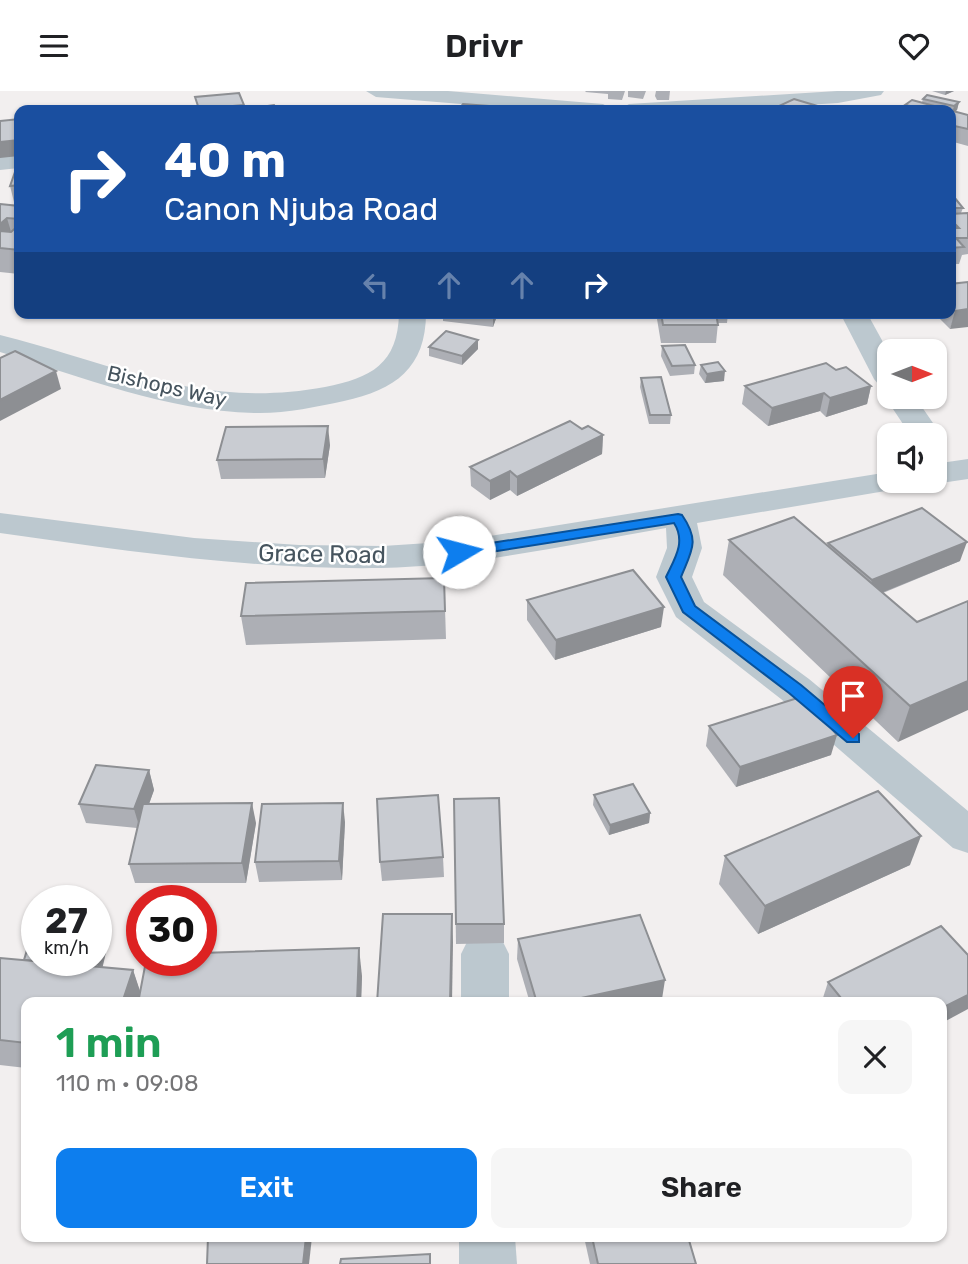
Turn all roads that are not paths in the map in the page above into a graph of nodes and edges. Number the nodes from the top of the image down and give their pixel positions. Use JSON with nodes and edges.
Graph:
{"nodes":[{"id":1,"x":376,"y":91,"type":"edge"},
{"id":2,"x":874,"y":91,"type":"edge"},
{"id":3,"x":432,"y":93,"type":"edge"},
{"id":4,"x":561,"y":99,"type":"edge"},
{"id":5,"x":584,"y":105,"type":"edge"},
{"id":6,"x":711,"y":105,"type":"edge"},
{"id":7,"x":413,"y":319,"type":"edge"},
{"id":8,"x":856,"y":319,"type":"edge"},
{"id":9,"x":0,"y":343,"type":"edge"},
{"id":10,"x":877,"y":357,"type":"edge"},
{"id":11,"x":877,"y":484,"type":"edge"},
{"id":12,"x":678,"y":518,"type":"junction"},
{"id":13,"x":0,"y":523,"type":"edge"},
{"id":14,"x":962,"y":822,"type":"edge"},
{"id":15,"x":485,"y":954,"type":"dead end"},
{"id":16,"x":485,"y":997,"type":"edge"},
{"id":17,"x":487,"y":1242,"type":"edge"},
{"id":18,"x":488,"y":1264,"type":"edge"}],
"edges":[{"from":1,"to":3,"type":"street"},
{"from":2,"to":6,"type":"street"},
{"from":3,"to":4,"type":"street"},
{"from":4,"to":5,"type":"street"},
{"from":7,"to":9,"type":"street","name":"Bishops Way"},
{"from":8,"to":10,"type":"street"},
{"from":11,"to":12,"type":"street","name":"Grace Road"},
{"from":12,"to":13,"type":"street","name":"Grace Road"},
{"from":12,"to":14,"type":"street"},
{"from":15,"to":16,"type":"street"},
{"from":17,"to":18,"type":"street"}]}
